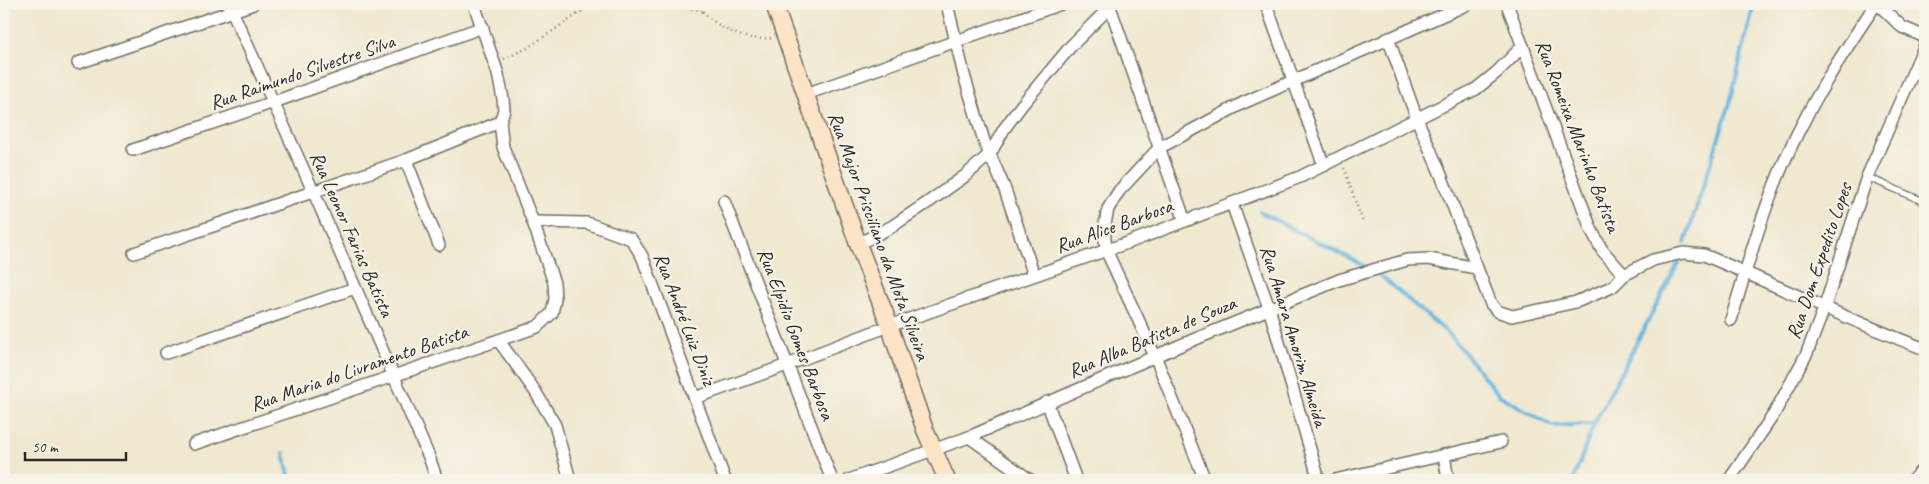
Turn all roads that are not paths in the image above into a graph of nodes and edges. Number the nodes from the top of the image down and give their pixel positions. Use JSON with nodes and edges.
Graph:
{"nodes":[{"id":1,"x":253,"y":4,"type":"edge"},
{"id":2,"x":474,"y":4,"type":"edge"},
{"id":3,"x":774,"y":4,"type":"edge"},
{"id":4,"x":948,"y":4,"type":"edge"},
{"id":5,"x":1060,"y":4,"type":"edge"},
{"id":6,"x":1266,"y":4,"type":"edge"},
{"id":7,"x":1468,"y":4,"type":"edge"},
{"id":8,"x":1507,"y":4,"type":"edge"},
{"id":9,"x":1877,"y":4,"type":"edge"},
{"id":10,"x":1109,"y":5,"type":"edge"},
{"id":11,"x":230,"y":8,"type":"edge"},
{"id":12,"x":483,"y":27,"type":"junction"},
{"id":13,"x":1925,"y":37,"type":"edge"},
{"id":14,"x":1388,"y":38,"type":"junction"},
{"id":15,"x":956,"y":41,"type":"junction"},
{"id":16,"x":1925,"y":44,"type":"edge"},
{"id":17,"x":1523,"y":46,"type":"junction"},
{"id":18,"x":78,"y":63,"type":"dead end"},
{"id":19,"x":1294,"y":80,"type":"junction"},
{"id":20,"x":806,"y":94,"type":"junction"},
{"id":21,"x":274,"y":102,"type":"junction"},
{"id":22,"x":1417,"y":119,"type":"junction"},
{"id":23,"x":500,"y":122,"type":"junction"},
{"id":24,"x":1159,"y":148,"type":"junction"},
{"id":25,"x":133,"y":150,"type":"dead end"},
{"id":26,"x":990,"y":154,"type":"junction"},
{"id":27,"x":406,"y":160,"type":"junction"},
{"id":28,"x":1324,"y":166,"type":"junction"},
{"id":29,"x":1868,"y":177,"type":"junction"},
{"id":30,"x":314,"y":192,"type":"junction"},
{"id":31,"x":724,"y":201,"type":"dead end"},
{"id":32,"x":1925,"y":202,"type":"edge"},
{"id":33,"x":1232,"y":204,"type":"junction"},
{"id":34,"x":1185,"y":221,"type":"junction"},
{"id":35,"x":533,"y":222,"type":"junction"},
{"id":36,"x":858,"y":244,"type":"junction"},
{"id":37,"x":439,"y":245,"type":"dead end"},
{"id":38,"x":1106,"y":250,"type":"junction"},
{"id":39,"x":134,"y":253,"type":"dead end"},
{"id":40,"x":1476,"y":268,"type":"junction"},
{"id":41,"x":1745,"y":272,"type":"junction"},
{"id":42,"x":1034,"y":275,"type":"junction"},
{"id":43,"x":1624,"y":275,"type":"junction"},
{"id":44,"x":355,"y":288,"type":"junction"},
{"id":45,"x":1826,"y":306,"type":"junction"},
{"id":46,"x":1270,"y":308,"type":"junction"},
{"id":47,"x":1731,"y":320,"type":"dead end"},
{"id":48,"x":889,"y":326,"type":"junction"},
{"id":49,"x":499,"y":341,"type":"junction"},
{"id":50,"x":1925,"y":349,"type":"edge"},
{"id":51,"x":166,"y":353,"type":"dead end"},
{"id":52,"x":1155,"y":356,"type":"junction"},
{"id":53,"x":787,"y":365,"type":"junction"},
{"id":54,"x":394,"y":375,"type":"junction"},
{"id":55,"x":695,"y":398,"type":"junction"},
{"id":56,"x":1047,"y":402,"type":"junction"},
{"id":57,"x":969,"y":436,"type":"junction"},
{"id":58,"x":1501,"y":442,"type":"dead end"},
{"id":59,"x":194,"y":444,"type":"dead end"},
{"id":60,"x":934,"y":451,"type":"junction"},
{"id":61,"x":1444,"y":455,"type":"junction"},
{"id":62,"x":1925,"y":470,"type":"edge"},
{"id":63,"x":1352,"y":478,"type":"edge"},
{"id":64,"x":437,"y":480,"type":"edge"},
{"id":65,"x":570,"y":480,"type":"edge"},
{"id":66,"x":725,"y":480,"type":"edge"},
{"id":67,"x":832,"y":480,"type":"edge"},
{"id":68,"x":849,"y":480,"type":"edge"},
{"id":69,"x":947,"y":480,"type":"edge"},
{"id":70,"x":1030,"y":480,"type":"edge"},
{"id":71,"x":1076,"y":480,"type":"edge"},
{"id":72,"x":1205,"y":480,"type":"edge"},
{"id":73,"x":1319,"y":480,"type":"edge"},
{"id":74,"x":1335,"y":480,"type":"edge"},
{"id":75,"x":1448,"y":480,"type":"edge"},
{"id":76,"x":1729,"y":480,"type":"edge"},
{"id":77,"x":1915,"y":480,"type":"edge"}],
"edges":[{"from":1,"to":11,"type":"street"},
{"from":2,"to":12,"type":"street"},
{"from":3,"to":20,"type":"main road","name":"Rua Major Prisciliano da Mota Silveira"},
{"from":4,"to":15,"type":"street"},
{"from":5,"to":15,"type":"street"},
{"from":6,"to":19,"type":"street"},
{"from":7,"to":14,"type":"street"},
{"from":8,"to":17,"type":"street","name":"Rua Romeixa Marinho Batista"},
{"from":9,"to":13,"type":"street"},
{"from":9,"to":41,"type":"street"},
{"from":10,"to":24,"type":"street"},
{"from":10,"to":26,"type":"street"},
{"from":11,"to":18,"type":"street"},
{"from":11,"to":21,"type":"street","name":"Rua Leonor Farias Batista"},
{"from":12,"to":21,"type":"street","name":"Rua Raimundo Silvestre Silva"},
{"from":12,"to":23,"type":"street"},
{"from":14,"to":19,"type":"street"},
{"from":14,"to":22,"type":"street"},
{"from":15,"to":20,"type":"street"},
{"from":15,"to":26,"type":"street"},
{"from":16,"to":29,"type":"street","name":"Rua Dom Expedito Lopes"},
{"from":17,"to":22,"type":"street","name":"Rua Alice Barbosa"},
{"from":17,"to":43,"type":"street","name":"Rua Romeixa Marinho Batista"},
{"from":19,"to":24,"type":"street"},
{"from":19,"to":28,"type":"street"},
{"from":20,"to":36,"type":"main road","name":"Rua Major Prisciliano da Mota Silveira"},
{"from":21,"to":25,"type":"street","name":"Rua Raimundo Silvestre Silva"},
{"from":21,"to":30,"type":"street","name":"Rua Leonor Farias Batista"},
{"from":22,"to":28,"type":"street","name":"Rua Alice Barbosa"},
{"from":22,"to":40,"type":"street"},
{"from":23,"to":27,"type":"street"},
{"from":23,"to":35,"type":"street"},
{"from":24,"to":34,"type":"street"},
{"from":24,"to":38,"type":"street"},
{"from":26,"to":36,"type":"street"},
{"from":26,"to":42,"type":"street"},
{"from":27,"to":30,"type":"street"},
{"from":27,"to":37,"type":"street"},
{"from":28,"to":33,"type":"street","name":"Rua Alice Barbosa"},
{"from":29,"to":32,"type":"lane"},
{"from":29,"to":45,"type":"street","name":"Rua Dom Expedito Lopes"},
{"from":30,"to":39,"type":"street"},
{"from":30,"to":44,"type":"street","name":"Rua Leonor Farias Batista"},
{"from":31,"to":53,"type":"street","name":"Rua Elpidio Gomes Barbosa"},
{"from":33,"to":34,"type":"street","name":"Rua Alice Barbosa"},
{"from":33,"to":46,"type":"street","name":"Rua Amara Amorim Almeida"},
{"from":34,"to":38,"type":"street","name":"Rua Alice Barbosa"},
{"from":35,"to":49,"type":"street","name":"Rua Maria do Livramento Batista"},
{"from":35,"to":55,"type":"street","name":"Rua André Luiz Diniz"},
{"from":36,"to":48,"type":"main road","name":"Rua Major Prisciliano da Mota Silveira"},
{"from":38,"to":42,"type":"street","name":"Rua Alice Barbosa"},
{"from":38,"to":52,"type":"street"},
{"from":40,"to":43,"type":"street"},
{"from":40,"to":46,"type":"street","name":"Rua Alba Batista de Souza"},
{"from":41,"to":43,"type":"street"},
{"from":41,"to":45,"type":"street"},
{"from":41,"to":47,"type":"street"},
{"from":42,"to":48,"type":"street","name":"Rua Alice Barbosa"},
{"from":44,"to":51,"type":"street"},
{"from":44,"to":54,"type":"street","name":"Rua Leonor Farias Batista"},
{"from":45,"to":50,"type":"street"},
{"from":45,"to":76,"type":"street","name":"Rua Dom Expedito Lopes"},
{"from":46,"to":52,"type":"street","name":"Rua Alba Batista de Souza"},
{"from":46,"to":73,"type":"street","name":"Rua Amara Amorim Almeida"},
{"from":48,"to":53,"type":"street","name":"Rua Alice Barbosa"},
{"from":48,"to":60,"type":"main road","name":"Rua Major Prisciliano da Mota Silveira"},
{"from":49,"to":54,"type":"street","name":"Rua Maria do Livramento Batista"},
{"from":49,"to":65,"type":"street"},
{"from":52,"to":56,"type":"street","name":"Rua Alba Batista de Souza"},
{"from":52,"to":72,"type":"street"},
{"from":53,"to":55,"type":"street","name":"Rua Alice Barbosa"},
{"from":53,"to":67,"type":"street","name":"Rua Elpidio Gomes Barbosa"},
{"from":54,"to":59,"type":"street","name":"Rua Maria do Livramento Batista"},
{"from":54,"to":64,"type":"street","name":"Rua Leonor Farias Batista"},
{"from":55,"to":66,"type":"street","name":"Rua André Luiz Diniz"},
{"from":56,"to":57,"type":"street","name":"Rua Alba Batista de Souza"},
{"from":56,"to":71,"type":"street"},
{"from":57,"to":60,"type":"street","name":"Rua Alba Batista de Souza"},
{"from":57,"to":70,"type":"street"},
{"from":58,"to":61,"type":"street"},
{"from":60,"to":68,"type":"street","name":"Rua Alba Batista de Souza"},
{"from":60,"to":69,"type":"main road","name":"Rua Major Prisciliano da Mota Silveira"},
{"from":61,"to":63,"type":"street"},
{"from":61,"to":75,"type":"street"},
{"from":62,"to":77,"type":"street"},
{"from":63,"to":74,"type":"street"}]}
